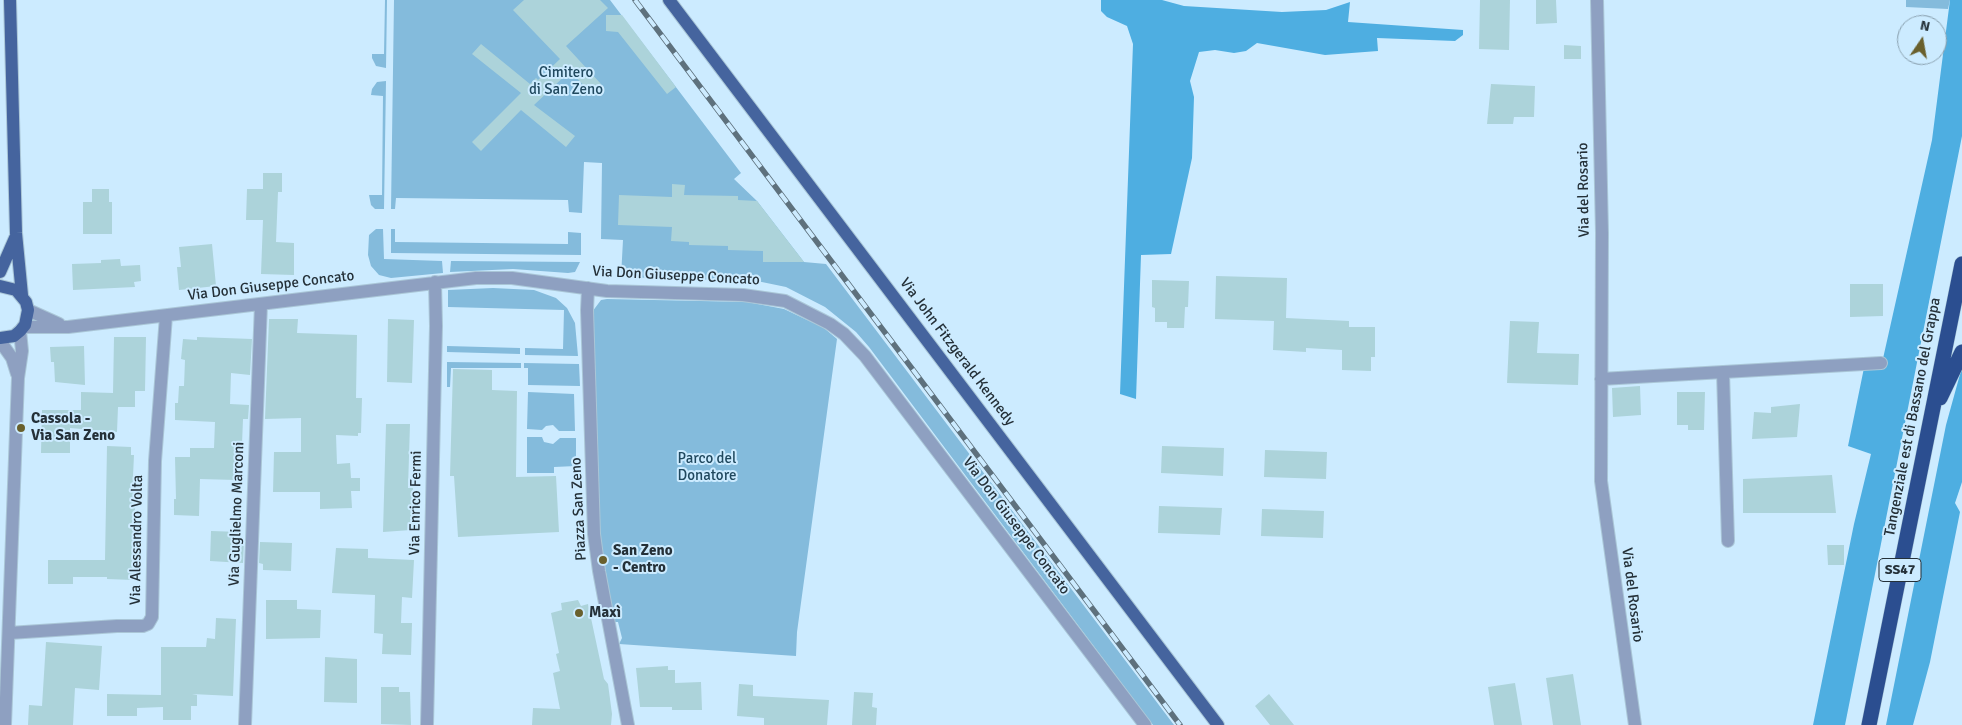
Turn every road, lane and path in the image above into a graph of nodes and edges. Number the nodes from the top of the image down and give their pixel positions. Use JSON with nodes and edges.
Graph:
{"nodes":[{"id":1,"x":10,"y":0,"type":"edge"},
{"id":2,"x":668,"y":0,"type":"edge"},
{"id":3,"x":1597,"y":0,"type":"edge"},
{"id":4,"x":16,"y":233,"type":"junction"},
{"id":5,"x":1962,"y":264,"type":"edge"},
{"id":6,"x":0,"y":272,"type":"edge"},
{"id":7,"x":435,"y":282,"type":"junction"},
{"id":8,"x":0,"y":286,"type":"edge"},
{"id":9,"x":588,"y":288,"type":"junction"},
{"id":10,"x":22,"y":295,"type":"junction"},
{"id":11,"x":261,"y":304,"type":"junction"},
{"id":12,"x":28,"y":310,"type":"junction"},
{"id":13,"x":166,"y":316,"type":"junction"},
{"id":14,"x":68,"y":327,"type":"junction"},
{"id":15,"x":22,"y":329,"type":"junction"},
{"id":16,"x":0,"y":340,"type":"edge"},
{"id":17,"x":1962,"y":352,"type":"edge"},
{"id":18,"x":1881,"y":363,"type":"dead end"},
{"id":19,"x":1723,"y":372,"type":"junction"},
{"id":20,"x":18,"y":378,"type":"junction"},
{"id":21,"x":1601,"y":379,"type":"junction"},
{"id":22,"x":1931,"y":415,"type":"junction"},
{"id":23,"x":1728,"y":541,"type":"dead end"},
{"id":24,"x":9,"y":633,"type":"junction"},
{"id":25,"x":4,"y":725,"type":"edge"},
{"id":26,"x":245,"y":725,"type":"edge"},
{"id":27,"x":427,"y":725,"type":"edge"},
{"id":28,"x":628,"y":725,"type":"edge"},
{"id":29,"x":1145,"y":725,"type":"edge"},
{"id":30,"x":1218,"y":725,"type":"edge"},
{"id":31,"x":1635,"y":725,"type":"edge"},
{"id":32,"x":1869,"y":725,"type":"edge"}],
"edges":[{"from":1,"to":4,"type":"main road"},
{"from":2,"to":30,"type":"main road","name":"Via John Fitzgerald Kennedy"},
{"from":3,"to":21,"type":"street","name":"Via del Rosario"},
{"from":4,"to":6,"type":"main road"},
{"from":4,"to":10,"type":"main road"},
{"from":5,"to":22,"type":"highway","name":"Tangenziale est di Bassano del Grappa","number":"SS47"},
{"from":7,"to":9,"type":"street","name":"Via Don Giuseppe Concato"},
{"from":7,"to":11,"type":"street","name":"Via Don Giuseppe Concato"},
{"from":7,"to":27,"type":"street","name":"Via Enrico Fermi"},
{"from":8,"to":10,"type":"main road"},
{"from":9,"to":28,"type":"street","name":"Piazza San Zeno"},
{"from":9,"to":29,"type":"street","name":"Via Don Giuseppe Concato"},
{"from":10,"to":12,"type":"main road"},
{"from":11,"to":13,"type":"street","name":"Via Don Giuseppe Concato"},
{"from":11,"to":26,"type":"street","name":"Via Guglielmo Marconi"},
{"from":12,"to":14,"type":"street","name":"Via Don Giuseppe Concato"},
{"from":12,"to":15,"type":"main road"},
{"from":13,"to":14,"type":"street","name":"Via Don Giuseppe Concato"},
{"from":13,"to":24,"type":"street","name":"Via Alessandro Volta"},
{"from":14,"to":15,"type":"street","name":"Via Don Giuseppe Concato"},
{"from":15,"to":16,"type":"main road"},
{"from":15,"to":20,"type":"street"},
{"from":16,"to":20,"type":"street"},
{"from":17,"to":22,"type":"highway"},
{"from":18,"to":19,"type":"street"},
{"from":19,"to":21,"type":"street"},
{"from":19,"to":23,"type":"street"},
{"from":20,"to":24,"type":"street"},
{"from":21,"to":31,"type":"street","name":"Via del Rosario"},
{"from":22,"to":32,"type":"highway","name":"Tangenziale est di Bassano del Grappa","number":"SS47"},
{"from":24,"to":25,"type":"street"}]}
